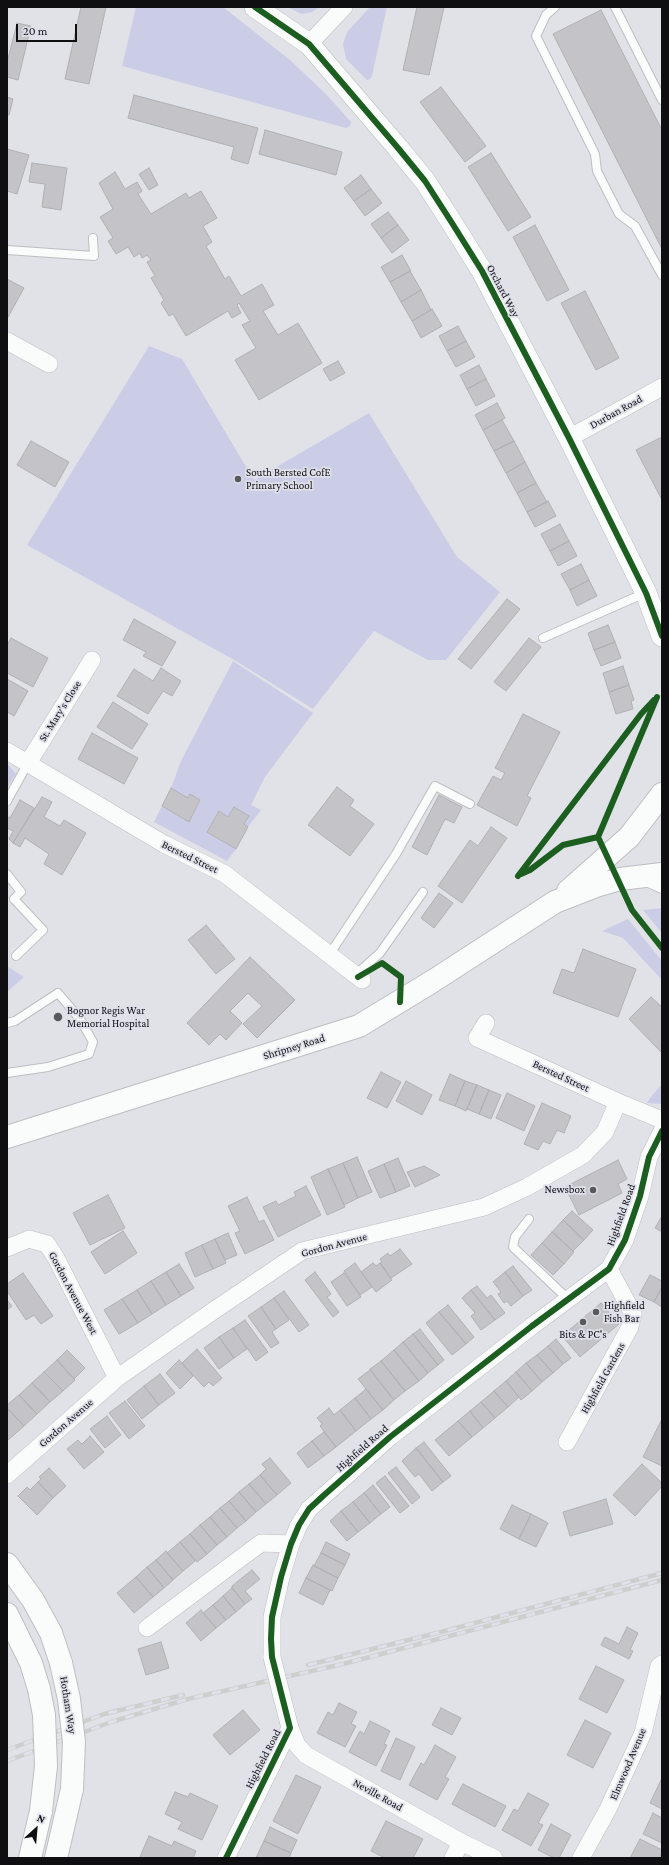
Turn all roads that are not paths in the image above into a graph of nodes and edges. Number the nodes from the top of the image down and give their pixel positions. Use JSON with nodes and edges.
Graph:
{"nodes":[{"id":1,"x":255,"y":7,"type":"edge"},
{"id":2,"x":344,"y":7,"type":"edge"},
{"id":3,"x":555,"y":7,"type":"edge"},
{"id":4,"x":615,"y":7,"type":"edge"},
{"id":5,"x":309,"y":44,"type":"junction"},
{"id":6,"x":662,"y":100,"type":"edge"},
{"id":7,"x":93,"y":238,"type":"dead end"},
{"id":8,"x":7,"y":250,"type":"edge"},
{"id":9,"x":662,"y":275,"type":"edge"},
{"id":10,"x":7,"y":341,"type":"edge"},
{"id":11,"x":48,"y":364,"type":"dead end"},
{"id":12,"x":662,"y":387,"type":"edge"},
{"id":13,"x":569,"y":438,"type":"junction"},
{"id":14,"x":646,"y":593,"type":"junction"},
{"id":15,"x":662,"y":636,"type":"edge"},
{"id":16,"x":543,"y":638,"type":"dead end"},
{"id":17,"x":92,"y":660,"type":"dead end"},
{"id":18,"x":7,"y":751,"type":"edge"},
{"id":19,"x":28,"y":762,"type":"junction"},
{"id":20,"x":662,"y":794,"type":"edge"},
{"id":21,"x":7,"y":801,"type":"edge"},
{"id":22,"x":470,"y":804,"type":"dead end"},
{"id":23,"x":7,"y":874,"type":"edge"},
{"id":24,"x":662,"y":874,"type":"edge"},
{"id":25,"x":637,"y":877,"type":"junction"},
{"id":26,"x":662,"y":889,"type":"edge"},
{"id":27,"x":423,"y":892,"type":"dead end"},
{"id":28,"x":555,"y":902,"type":"junction"},
{"id":29,"x":329,"y":955,"type":"junction"},
{"id":30,"x":16,"y":956,"type":"dead end"},
{"id":31,"x":358,"y":977,"type":"joint"},
{"id":32,"x":7,"y":1023,"type":"edge"},
{"id":33,"x":486,"y":1023,"type":"dead end"},
{"id":34,"x":7,"y":1073,"type":"edge"},
{"id":35,"x":618,"y":1102,"type":"junction"},
{"id":36,"x":662,"y":1120,"type":"edge"},
{"id":37,"x":662,"y":1131,"type":"edge"},
{"id":38,"x":7,"y":1137,"type":"edge"},
{"id":39,"x":528,"y":1219,"type":"dead end"},
{"id":40,"x":7,"y":1248,"type":"edge"},
{"id":41,"x":609,"y":1269,"type":"junction"},
{"id":42,"x":568,"y":1299,"type":"junction"},
{"id":43,"x":117,"y":1378,"type":"junction"},
{"id":44,"x":567,"y":1442,"type":"dead end"},
{"id":45,"x":7,"y":1475,"type":"edge"},
{"id":46,"x":291,"y":1544,"type":"junction"},
{"id":47,"x":7,"y":1564,"type":"edge"},
{"id":48,"x":7,"y":1614,"type":"edge"},
{"id":49,"x":148,"y":1628,"type":"dead end"},
{"id":50,"x":662,"y":1664,"type":"edge"},
{"id":51,"x":290,"y":1728,"type":"junction"},
{"id":52,"x":461,"y":1842,"type":"junction"},
{"id":53,"x":30,"y":1858,"type":"edge"},
{"id":54,"x":56,"y":1858,"type":"edge"},
{"id":55,"x":226,"y":1858,"type":"edge"},
{"id":56,"x":453,"y":1858,"type":"edge"},
{"id":57,"x":494,"y":1858,"type":"edge"},
{"id":58,"x":581,"y":1858,"type":"edge"}],
"edges":[{"from":1,"to":5,"type":"street","name":"Orchard Way"},
{"from":2,"to":5,"type":"street"},
{"from":3,"to":9,"type":"lane"},
{"from":4,"to":6,"type":"lane"},
{"from":5,"to":13,"type":"street","name":"Orchard Way"},
{"from":7,"to":8,"type":"lane"},
{"from":10,"to":11,"type":"street"},
{"from":12,"to":13,"type":"street","name":"Durban Road"},
{"from":13,"to":14,"type":"street","name":"Orchard Way"},
{"from":14,"to":15,"type":"street","name":"Orchard Way"},
{"from":14,"to":16,"type":"lane"},
{"from":17,"to":19,"type":"street","name":"St. Mary's Close"},
{"from":18,"to":19,"type":"street","name":"Bersted Street"},
{"from":19,"to":21,"type":"lane"},
{"from":19,"to":29,"type":"street","name":"Bersted Street"},
{"from":20,"to":28,"type":"main road","name":"Shripney Road"},
{"from":22,"to":29,"type":"lane"},
{"from":23,"to":30,"type":"lane"},
{"from":24,"to":25,"type":"main road","name":"Shripney Road"},
{"from":25,"to":26,"type":"lane"},
{"from":25,"to":28,"type":"main road","name":"Shripney Road"},
{"from":27,"to":31,"type":"lane"},
{"from":28,"to":38,"type":"main road","name":"Shripney Road"},
{"from":29,"to":31,"type":"street","name":"Bersted Street"},
{"from":32,"to":34,"type":"lane"},
{"from":33,"to":35,"type":"street","name":"Bersted Street"},
{"from":35,"to":36,"type":"street","name":"Bersted Street"},
{"from":35,"to":43,"type":"street","name":"Gordon Avenue"},
{"from":37,"to":41,"type":"street","name":"Highfield Road"},
{"from":39,"to":42,"type":"lane"},
{"from":40,"to":43,"type":"street","name":"Gordon Avenue West"},
{"from":41,"to":42,"type":"street","name":"Highfield Road"},
{"from":41,"to":44,"type":"street","name":"Highfield Gardens"},
{"from":42,"to":46,"type":"street","name":"Highfield Road"},
{"from":43,"to":45,"type":"street","name":"Gordon Avenue"},
{"from":46,"to":49,"type":"street"},
{"from":46,"to":51,"type":"street","name":"Highfield Road","bridge":true},
{"from":47,"to":54,"type":"main road","name":"Hotham Way","bridge":true},
{"from":48,"to":53,"type":"main road","bridge":true},
{"from":50,"to":58,"type":"street","name":"Elmwood Avenue"},
{"from":51,"to":52,"type":"street","name":"Neville Road"},
{"from":51,"to":55,"type":"street","name":"Highfield Road"},
{"from":52,"to":56,"type":"street"},
{"from":52,"to":57,"type":"street","name":"Neville Road"}]}
